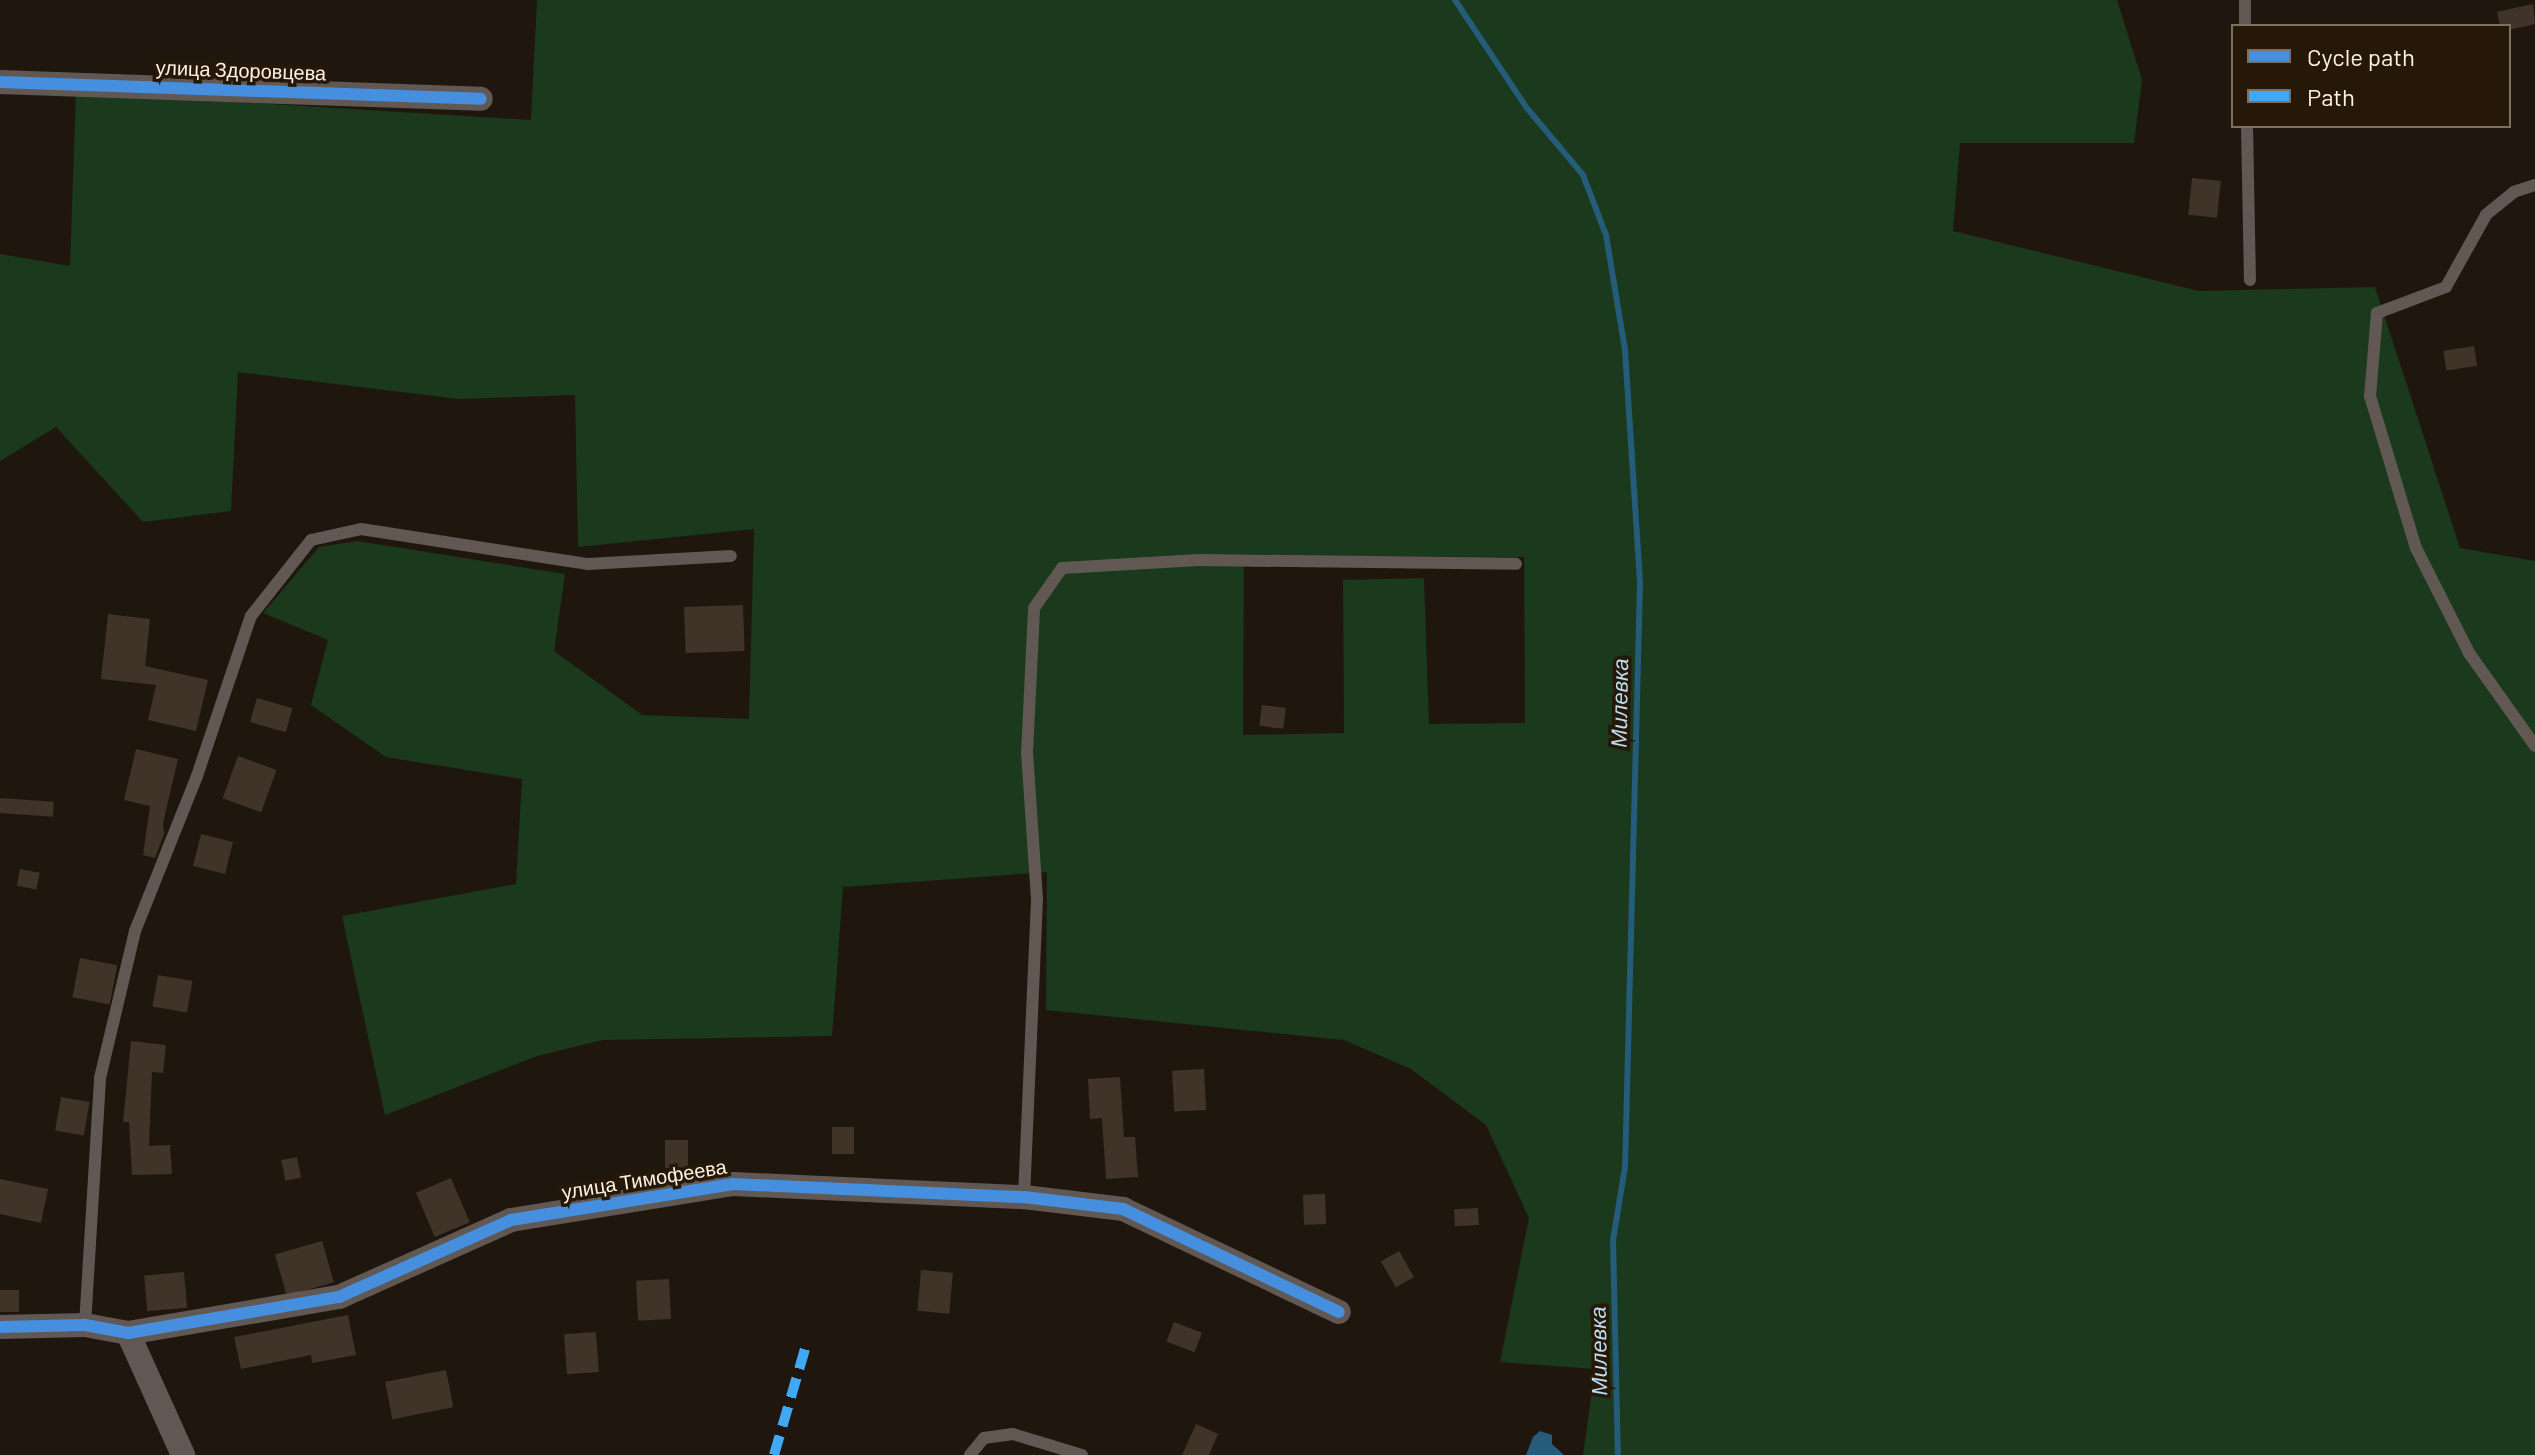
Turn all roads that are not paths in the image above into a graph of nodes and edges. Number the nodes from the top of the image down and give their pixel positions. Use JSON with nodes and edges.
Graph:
{"nodes":[{"id":1,"x":2245,"y":0,"type":"edge"},
{"id":2,"x":2245,"y":24,"type":"edge"},
{"id":3,"x":0,"y":82,"type":"edge"},
{"id":4,"x":481,"y":99,"type":"dead end"},
{"id":5,"x":2247,"y":128,"type":"edge"},
{"id":6,"x":2535,"y":185,"type":"edge"},
{"id":7,"x":2250,"y":280,"type":"dead end"},
{"id":8,"x":731,"y":556,"type":"dead end"},
{"id":9,"x":1516,"y":564,"type":"dead end"},
{"id":10,"x":2535,"y":746,"type":"edge"},
{"id":11,"x":1024,"y":1197,"type":"junction"},
{"id":12,"x":1339,"y":1312,"type":"dead end"},
{"id":13,"x":85,"y":1325,"type":"junction"},
{"id":14,"x":0,"y":1327,"type":"edge"},
{"id":15,"x":128,"y":1333,"type":"junction"},
{"id":16,"x":183,"y":1455,"type":"edge"},
{"id":17,"x":970,"y":1455,"type":"edge"},
{"id":18,"x":1082,"y":1455,"type":"edge"}],
"edges":[{"from":1,"to":2,"type":"lane"},
{"from":3,"to":4,"type":"street","name":"улица Здоровцева"},
{"from":5,"to":7,"type":"lane"},
{"from":6,"to":10,"type":"lane"},
{"from":8,"to":13,"type":"lane"},
{"from":9,"to":11,"type":"lane"},
{"from":11,"to":12,"type":"street","name":"улица Тимофеева"},
{"from":11,"to":15,"type":"street","name":"улица Тимофеева"},
{"from":13,"to":14,"type":"street","name":"улица Тимофеева"},
{"from":13,"to":15,"type":"street","name":"улица Тимофеева"},
{"from":15,"to":16,"type":"street"},
{"from":17,"to":18,"type":"lane"}]}
